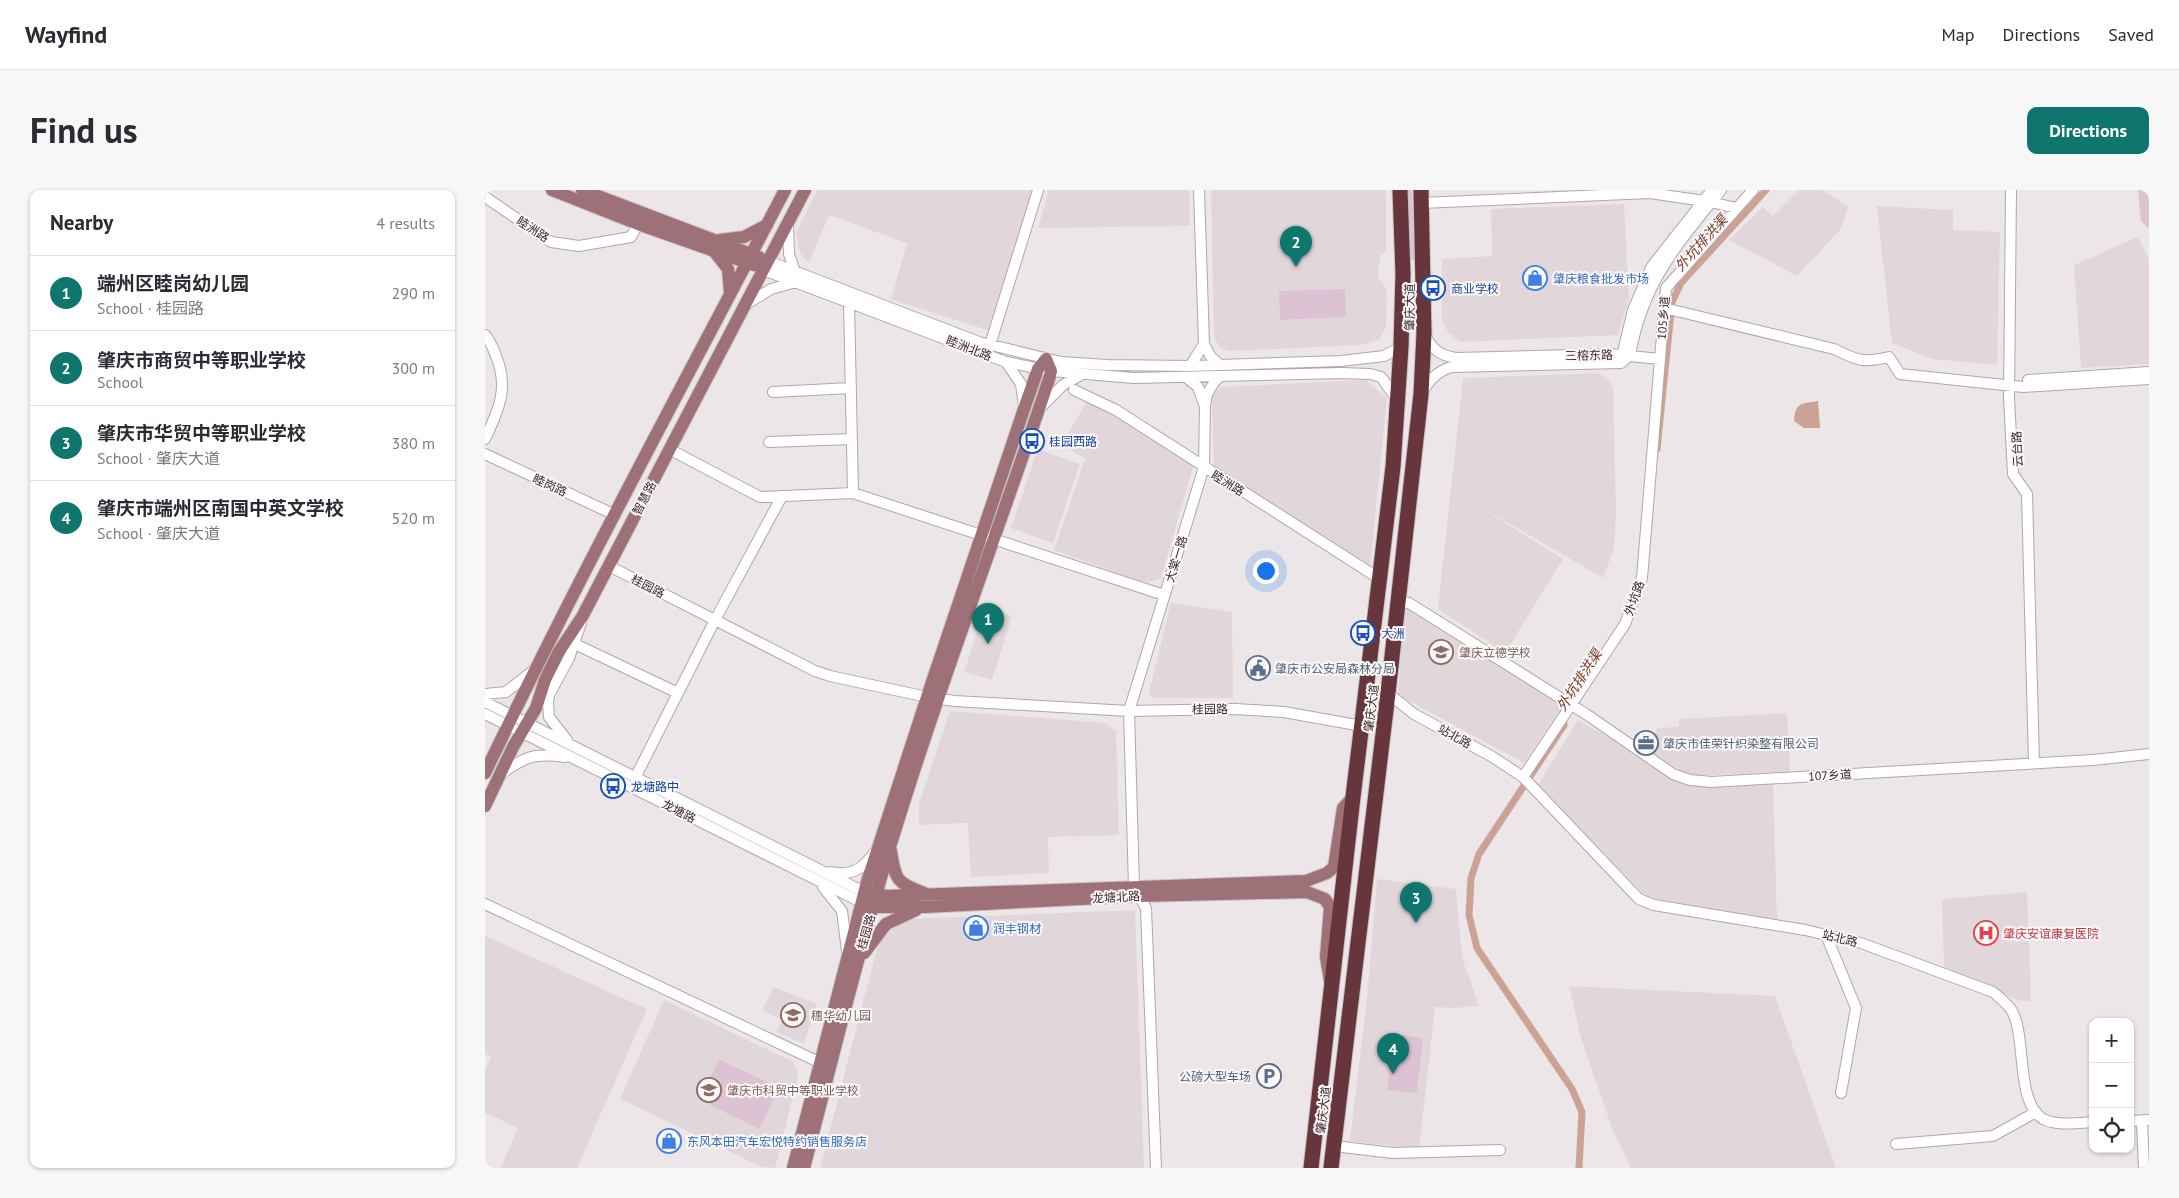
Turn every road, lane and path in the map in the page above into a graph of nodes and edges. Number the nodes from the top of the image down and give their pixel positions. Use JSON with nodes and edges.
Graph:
{"nodes":[{"id":1,"x":553,"y":190,"type":"edge"},
{"id":2,"x":582,"y":190,"type":"edge"},
{"id":3,"x":785,"y":190,"type":"edge"},
{"id":4,"x":805,"y":190,"type":"edge"},
{"id":5,"x":1038,"y":190,"type":"edge"},
{"id":6,"x":1199,"y":190,"type":"edge"},
{"id":7,"x":1400,"y":190,"type":"edge"},
{"id":8,"x":1712,"y":190,"type":"edge"},
{"id":9,"x":1721,"y":190,"type":"edge"},
{"id":10,"x":1753,"y":190,"type":"edge"},
{"id":11,"x":2011,"y":190,"type":"edge"},
{"id":12,"x":2016,"y":190,"type":"edge"},
{"id":13,"x":485,"y":197,"type":"edge"},
{"id":14,"x":1421,"y":197,"type":"edge"},
{"id":15,"x":1707,"y":202,"type":"junction"},
{"id":16,"x":1736,"y":208,"type":"junction"},
{"id":17,"x":787,"y":223,"type":"junction"},
{"id":18,"x":638,"y":224,"type":"junction"},
{"id":19,"x":767,"y":225,"type":"junction"},
{"id":20,"x":714,"y":246,"type":"junction"},
{"id":21,"x":749,"y":258,"type":"junction"},
{"id":22,"x":766,"y":265,"type":"junction"},
{"id":23,"x":1424,"y":268,"type":"junction"},
{"id":24,"x":1403,"y":269,"type":"junction"},
{"id":25,"x":796,"y":277,"type":"junction"},
{"id":26,"x":730,"y":296,"type":"junction"},
{"id":27,"x":849,"y":302,"type":"junction"},
{"id":28,"x":745,"y":305,"type":"junction"},
{"id":29,"x":1664,"y":308,"type":"junction"},
{"id":30,"x":1424,"y":334,"type":"junction"},
{"id":31,"x":485,"y":335,"type":"edge"},
{"id":32,"x":1204,"y":344,"type":"junction"},
{"id":33,"x":990,"y":345,"type":"junction"},
{"id":34,"x":1401,"y":347,"type":"junction"},
{"id":35,"x":1624,"y":358,"type":"junction"},
{"id":36,"x":1660,"y":358,"type":"junction"},
{"id":37,"x":1341,"y":361,"type":"junction"},
{"id":38,"x":1006,"y":362,"type":"junction"},
{"id":39,"x":1453,"y":363,"type":"junction"},
{"id":40,"x":1220,"y":365,"type":"junction"},
{"id":41,"x":1045,"y":366,"type":"junction"},
{"id":42,"x":1190,"y":366,"type":"junction"},
{"id":43,"x":2149,"y":372,"type":"edge"},
{"id":44,"x":1341,"y":373,"type":"junction"},
{"id":45,"x":1082,"y":375,"type":"junction"},
{"id":46,"x":1221,"y":376,"type":"junction"},
{"id":47,"x":1187,"y":378,"type":"junction"},
{"id":48,"x":2149,"y":379,"type":"edge"},
{"id":49,"x":2012,"y":384,"type":"junction"},
{"id":50,"x":851,"y":388,"type":"junction"},
{"id":51,"x":1074,"y":390,"type":"dead end"},
{"id":52,"x":773,"y":392,"type":"dead end"},
{"id":53,"x":1421,"y":394,"type":"junction"},
{"id":54,"x":1398,"y":402,"type":"junction"},
{"id":55,"x":1205,"y":405,"type":"junction"},
{"id":56,"x":1024,"y":409,"type":"junction"},
{"id":57,"x":1038,"y":411,"type":"junction"},
{"id":58,"x":485,"y":439,"type":"edge"},
{"id":59,"x":852,"y":439,"type":"junction"},
{"id":60,"x":769,"y":442,"type":"dead end"},
{"id":61,"x":669,"y":450,"type":"junction"},
{"id":62,"x":485,"y":454,"type":"edge"},
{"id":63,"x":1204,"y":467,"type":"junction"},
{"id":64,"x":627,"y":492,"type":"junction"},
{"id":65,"x":853,"y":493,"type":"junction"},
{"id":66,"x":782,"y":496,"type":"junction"},
{"id":67,"x":643,"y":500,"type":"junction"},
{"id":68,"x":615,"y":515,"type":"junction"},
{"id":69,"x":987,"y":537,"type":"junction"},
{"id":70,"x":609,"y":566,"type":"junction"},
{"id":71,"x":1380,"y":579,"type":"junction"},
{"id":72,"x":1165,"y":595,"type":"junction"},
{"id":73,"x":1398,"y":601,"type":"junction"},
{"id":74,"x":583,"y":617,"type":"junction"},
{"id":75,"x":715,"y":620,"type":"junction"},
{"id":76,"x":575,"y":644,"type":"junction"},
{"id":77,"x":537,"y":667,"type":"junction"},
{"id":78,"x":678,"y":692,"type":"junction"},
{"id":79,"x":1388,"y":693,"type":"junction"},
{"id":80,"x":485,"y":694,"type":"edge"},
{"id":81,"x":933,"y":698,"type":"junction"},
{"id":82,"x":485,"y":702,"type":"edge"},
{"id":83,"x":1571,"y":704,"type":"junction"},
{"id":84,"x":1129,"y":710,"type":"junction"},
{"id":85,"x":485,"y":714,"type":"edge"},
{"id":86,"x":511,"y":721,"type":"junction"},
{"id":87,"x":1362,"y":726,"type":"junction"},
{"id":88,"x":525,"y":729,"type":"junction"},
{"id":89,"x":573,"y":746,"type":"junction"},
{"id":90,"x":1359,"y":750,"type":"junction"},
{"id":91,"x":2149,"y":754,"type":"edge"},
{"id":92,"x":573,"y":758,"type":"junction"},
{"id":93,"x":2034,"y":763,"type":"junction"},
{"id":94,"x":485,"y":773,"type":"edge"},
{"id":95,"x":499,"y":776,"type":"junction"},
{"id":96,"x":1523,"y":777,"type":"junction"},
{"id":97,"x":635,"y":778,"type":"junction"},
{"id":98,"x":1353,"y":797,"type":"junction"},
{"id":99,"x":485,"y":806,"type":"edge"},
{"id":100,"x":1371,"y":828,"type":"junction"},
{"id":101,"x":885,"y":845,"type":"junction"},
{"id":102,"x":819,"y":870,"type":"junction"},
{"id":103,"x":817,"y":881,"type":"junction"},
{"id":104,"x":1307,"y":887,"type":"junction"},
{"id":105,"x":1136,"y":892,"type":"junction"},
{"id":106,"x":869,"y":899,"type":"junction"},
{"id":107,"x":927,"y":901,"type":"junction"},
{"id":108,"x":485,"y":904,"type":"edge"},
{"id":109,"x":1339,"y":928,"type":"junction"},
{"id":110,"x":1826,"y":935,"type":"junction"},
{"id":111,"x":852,"y":964,"type":"junction"},
{"id":112,"x":1332,"y":993,"type":"junction"},
{"id":113,"x":1352,"y":993,"type":"junction"},
{"id":114,"x":825,"y":1065,"type":"junction"},
{"id":115,"x":1841,"y":1093,"type":"dead end"},
{"id":116,"x":2036,"y":1112,"type":"junction"},
{"id":117,"x":2145,"y":1120,"type":"edge"},
{"id":118,"x":2089,"y":1122,"type":"edge"},
{"id":119,"x":1896,"y":1144,"type":"dead end"},
{"id":120,"x":1334,"y":1146,"type":"junction"},
{"id":121,"x":1500,"y":1150,"type":"dead end"},
{"id":122,"x":793,"y":1168,"type":"edge"},
{"id":123,"x":804,"y":1168,"type":"edge"},
{"id":124,"x":1156,"y":1168,"type":"edge"},
{"id":125,"x":1311,"y":1168,"type":"edge"},
{"id":126,"x":1331,"y":1168,"type":"edge"},
{"id":127,"x":2144,"y":1168,"type":"edge"}],
"edges":[{"from":1,"to":18,"type":"main road","name":"睦洲北路"},
{"from":2,"to":20,"type":"main road","name":"睦洲北路"},
{"from":3,"to":19,"type":"main road","name":"智慧路"},
{"from":4,"to":17,"type":"main road","name":"智慧路"},
{"from":5,"to":33,"type":"street"},
{"from":6,"to":32,"type":"street"},
{"from":7,"to":24,"type":"highway","name":"肇庆大道"},
{"from":8,"to":15,"type":"street"},
{"from":9,"to":15,"type":"street"},
{"from":10,"to":16,"type":"street","name":"105乡道"},
{"from":11,"to":49,"type":"street","name":"云台路"},
{"from":12,"to":49,"type":"street","name":"云台路"},
{"from":13,"to":18,"type":"street","name":"睦洲路"},
{"from":14,"to":15,"type":"street"},
{"from":14,"to":23,"type":"highway","name":"肇庆大道"},
{"from":15,"to":16,"type":"street"},
{"from":15,"to":35,"type":"street"},
{"from":16,"to":29,"type":"street","name":"105乡道"},
{"from":17,"to":22,"type":"main road","name":"智慧路"},
{"from":17,"to":25,"type":"street"},
{"from":18,"to":20,"type":"main road","name":"睦洲北路"},
{"from":19,"to":20,"type":"main road"},
{"from":19,"to":21,"type":"main road","name":"智慧路"},
{"from":20,"to":21,"type":"main road","name":"睦洲北路"},
{"from":20,"to":26,"type":"main road"},
{"from":21,"to":22,"type":"main road","name":"睦洲北路"},
{"from":21,"to":26,"type":"main road","name":"智慧路"},
{"from":22,"to":25,"type":"street","name":"睦洲北路"},
{"from":22,"to":28,"type":"main road","name":"智慧路"},
{"from":23,"to":24,"type":"highway"},
{"from":23,"to":30,"type":"highway","name":"肇庆大道"},
{"from":24,"to":34,"type":"highway","name":"肇庆大道"},
{"from":25,"to":27,"type":"street","name":"睦洲北路"},
{"from":25,"to":28,"type":"street"},
{"from":25,"to":33,"type":"street","name":"睦洲北路"},
{"from":26,"to":64,"type":"main road","name":"智慧路"},
{"from":27,"to":38,"type":"street","name":"睦洲北路"},
{"from":27,"to":50,"type":"street"},
{"from":28,"to":61,"type":"main road","name":"智慧路"},
{"from":29,"to":36,"type":"street","name":"105乡道"},
{"from":29,"to":49,"type":"street"},
{"from":30,"to":39,"type":"street"},
{"from":30,"to":53,"type":"highway","name":"肇庆大道"},
{"from":31,"to":58,"type":"street"},
{"from":32,"to":40,"type":"street"},
{"from":32,"to":42,"type":"street"},
{"from":33,"to":41,"type":"street","name":"睦洲北路"},
{"from":34,"to":37,"type":"street","name":"睦洲北路"},
{"from":34,"to":54,"type":"highway","name":"肇庆大道"},
{"from":35,"to":36,"type":"street","name":"105乡道"},
{"from":35,"to":39,"type":"street","name":"三榕东路"},
{"from":36,"to":83,"type":"street","name":"外坑路"},
{"from":37,"to":40,"type":"street","name":"睦洲北路"},
{"from":37,"to":44,"type":"street"},
{"from":38,"to":41,"type":"street","name":"睦洲北路"},
{"from":38,"to":56,"type":"street"},
{"from":39,"to":53,"type":"street"},
{"from":40,"to":42,"type":"street","name":"睦洲北路"},
{"from":41,"to":42,"type":"street","name":"睦洲北路"},
{"from":41,"to":45,"type":"street","name":"睦洲北路"},
{"from":41,"to":56,"type":"main road"},
{"from":41,"to":57,"type":"main road"},
{"from":43,"to":49,"type":"street"},
{"from":44,"to":46,"type":"street","name":"睦洲北路"},
{"from":44,"to":54,"type":"street","name":"睦洲北路"},
{"from":45,"to":47,"type":"street","name":"睦洲北路"},
{"from":45,"to":57,"type":"street"},
{"from":46,"to":47,"type":"street","name":"睦洲北路"},
{"from":46,"to":55,"type":"street"},
{"from":47,"to":55,"type":"street"},
{"from":48,"to":49,"type":"street"},
{"from":49,"to":93,"type":"street","name":"云台路"},
{"from":50,"to":52,"type":"street"},
{"from":50,"to":59,"type":"street"},
{"from":51,"to":63,"type":"street","name":"睦洲路"},
{"from":53,"to":73,"type":"highway","name":"肇庆大道"},
{"from":54,"to":71,"type":"highway","name":"肇庆大道"},
{"from":55,"to":63,"type":"street","name":"大棠一路"},
{"from":56,"to":69,"type":"main road"},
{"from":57,"to":69,"type":"main road"},
{"from":59,"to":60,"type":"street"},
{"from":59,"to":65,"type":"street"},
{"from":61,"to":66,"type":"street"},
{"from":61,"to":67,"type":"main road","name":"智慧路"},
{"from":62,"to":68,"type":"street","name":"睦岗路"},
{"from":63,"to":71,"type":"street","name":"睦洲路"},
{"from":63,"to":72,"type":"street","name":"大棠一路"},
{"from":64,"to":67,"type":"main road"},
{"from":64,"to":68,"type":"main road","name":"智慧路"},
{"from":65,"to":66,"type":"street"},
{"from":65,"to":69,"type":"street"},
{"from":66,"to":75,"type":"street"},
{"from":67,"to":70,"type":"main road","name":"智慧路"},
{"from":68,"to":77,"type":"main road","name":"智慧路"},
{"from":69,"to":72,"type":"street"},
{"from":69,"to":81,"type":"main road","name":"桂园路"},
{"from":70,"to":74,"type":"main road","name":"智慧路"},
{"from":70,"to":75,"type":"street","name":"桂园路"},
{"from":71,"to":87,"type":"highway","name":"肇庆大道"},
{"from":72,"to":84,"type":"street","name":"大棠一路"},
{"from":73,"to":79,"type":"highway","name":"肇庆大道"},
{"from":73,"to":83,"type":"street","name":"107乡道"},
{"from":74,"to":76,"type":"street"},
{"from":74,"to":88,"type":"main road","name":"智慧路"},
{"from":75,"to":78,"type":"street"},
{"from":75,"to":81,"type":"street","name":"桂园路"},
{"from":76,"to":78,"type":"street"},
{"from":76,"to":89,"type":"street"},
{"from":77,"to":80,"type":"street"},
{"from":77,"to":86,"type":"main road","name":"智慧路"},
{"from":78,"to":97,"type":"street"},
{"from":79,"to":96,"type":"street","name":"站北路"},
{"from":79,"to":100,"type":"highway","name":"肇庆大道"},
{"from":81,"to":84,"type":"street","name":"桂园路"},
{"from":81,"to":101,"type":"main road","name":"桂园路"},
{"from":82,"to":86,"type":"street"},
{"from":83,"to":93,"type":"street","name":"107乡道"},
{"from":83,"to":96,"type":"street","name":"外坑路"},
{"from":84,"to":87,"type":"street","name":"桂园路"},
{"from":84,"to":105,"type":"street","name":"大棠一路"},
{"from":85,"to":86,"type":"street","name":"龙塘路"},
{"from":86,"to":88,"type":"street","name":"龙塘路"},
{"from":86,"to":94,"type":"main road","name":"智慧路"},
{"from":87,"to":90,"type":"highway","name":"肇庆大道"},
{"from":88,"to":89,"type":"street"},
{"from":88,"to":92,"type":"street","name":"龙塘路"},
{"from":88,"to":95,"type":"main road","name":"智慧路"},
{"from":89,"to":97,"type":"street"},
{"from":90,"to":98,"type":"highway","name":"肇庆大道"},
{"from":90,"to":100,"type":"highway"},
{"from":91,"to":93,"type":"street","name":"107乡道"},
{"from":92,"to":95,"type":"street"},
{"from":92,"to":103,"type":"street","name":"龙塘路"},
{"from":95,"to":99,"type":"main road","name":"智慧路"},
{"from":96,"to":110,"type":"street","name":"站北路"},
{"from":97,"to":102,"type":"street"},
{"from":98,"to":104,"type":"main road"},
{"from":98,"to":109,"type":"highway","name":"肇庆大道"},
{"from":100,"to":113,"type":"highway","name":"肇庆大道"},
{"from":101,"to":102,"type":"street"},
{"from":101,"to":106,"type":"main road","name":"桂园路"},
{"from":101,"to":107,"type":"main road"},
{"from":102,"to":106,"type":"street"},
{"from":103,"to":106,"type":"street","name":"龙塘路"},
{"from":103,"to":111,"type":"street"},
{"from":104,"to":105,"type":"main road","name":"龙塘北路"},
{"from":104,"to":112,"type":"main road"},
{"from":105,"to":107,"type":"main road","name":"龙塘北路"},
{"from":105,"to":124,"type":"street","name":"大棠一路"},
{"from":106,"to":107,"type":"main road"},
{"from":106,"to":111,"type":"main road","name":"桂园路"},
{"from":107,"to":111,"type":"main road"},
{"from":108,"to":114,"type":"street"},
{"from":109,"to":112,"type":"highway","name":"肇庆大道"},
{"from":109,"to":113,"type":"highway"},
{"from":110,"to":115,"type":"street"},
{"from":110,"to":116,"type":"street","name":"站北路"},
{"from":111,"to":114,"type":"main road","name":"桂园路"},
{"from":112,"to":125,"type":"highway","name":"肇庆大道"},
{"from":113,"to":120,"type":"highway","name":"肇庆大道"},
{"from":114,"to":122,"type":"main road"},
{"from":114,"to":123,"type":"main road","name":"桂园路"},
{"from":116,"to":118,"type":"street"},
{"from":116,"to":119,"type":"street"},
{"from":117,"to":127,"type":"street"},
{"from":120,"to":121,"type":"street"},
{"from":120,"to":126,"type":"highway","name":"肇庆大道"}]}
